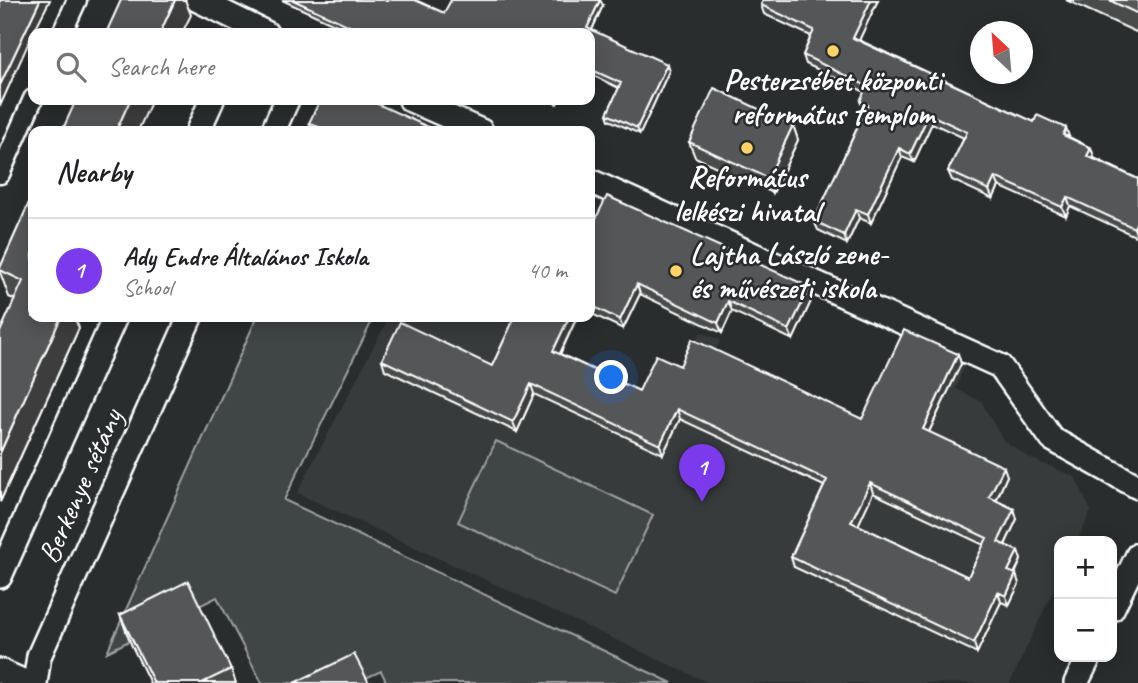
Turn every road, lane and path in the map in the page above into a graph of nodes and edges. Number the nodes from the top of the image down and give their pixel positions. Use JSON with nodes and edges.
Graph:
{"nodes":[{"id":1,"x":77,"y":0,"type":"edge"},
{"id":2,"x":198,"y":0,"type":"edge"},
{"id":3,"x":64,"y":28,"type":"edge"},
{"id":4,"x":249,"y":28,"type":"edge"},
{"id":5,"x":30,"y":105,"type":"edge"},
{"id":6,"x":210,"y":105,"type":"edge"},
{"id":7,"x":285,"y":105,"type":"edge"},
{"id":8,"x":422,"y":105,"type":"edge"},
{"id":9,"x":200,"y":126,"type":"edge"},
{"id":10,"x":275,"y":126,"type":"edge"},
{"id":11,"x":470,"y":126,"type":"edge"},
{"id":12,"x":0,"y":174,"type":"edge"},
{"id":13,"x":595,"y":183,"type":"edge"},
{"id":14,"x":113,"y":322,"type":"edge"},
{"id":15,"x":188,"y":322,"type":"edge"},
{"id":16,"x":1138,"y":487,"type":"edge"},
{"id":17,"x":1138,"y":555,"type":"edge"},
{"id":18,"x":0,"y":576,"type":"edge"},
{"id":19,"x":1117,"y":599,"type":"edge"},
{"id":20,"x":1086,"y":662,"type":"edge"},
{"id":21,"x":0,"y":671,"type":"edge"},
{"id":22,"x":27,"y":683,"type":"edge"},
{"id":23,"x":35,"y":683,"type":"edge"},
{"id":24,"x":1076,"y":683,"type":"edge"}],
"edges":[{"from":1,"to":3,"type":"street"},
{"from":2,"to":4,"type":"street"},
{"from":5,"to":12,"type":"street"},
{"from":6,"to":9,"type":"street"},
{"from":7,"to":10,"type":"street"},
{"from":8,"to":11,"type":"street"},
{"from":13,"to":16,"type":"street"},
{"from":14,"to":18,"type":"street","name":"Berkenye sétány"},
{"from":15,"to":23,"type":"street","name":"Berkenye sétány"},
{"from":17,"to":19,"type":"street"},
{"from":20,"to":24,"type":"street"},
{"from":21,"to":22,"type":"street"}]}
